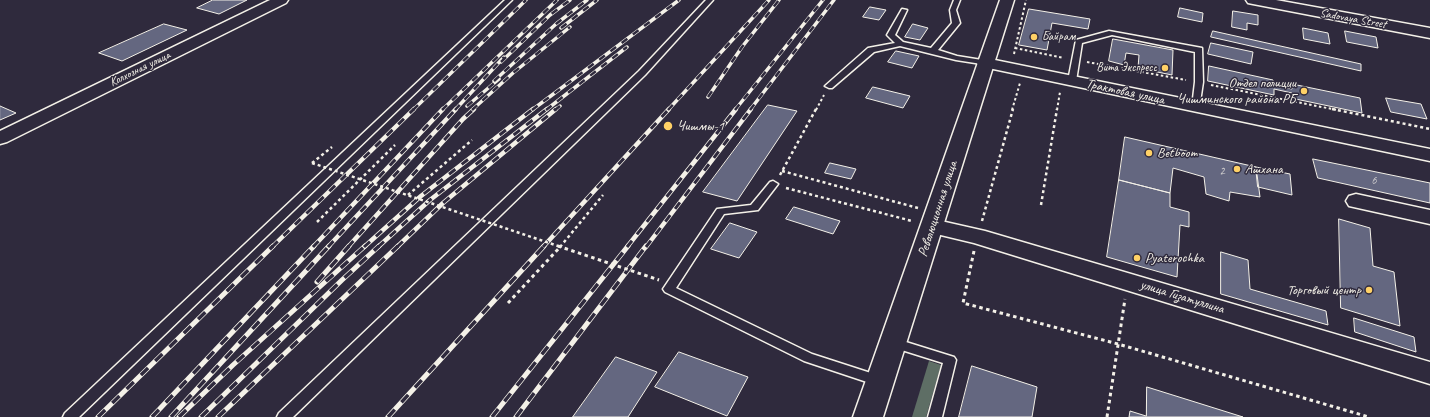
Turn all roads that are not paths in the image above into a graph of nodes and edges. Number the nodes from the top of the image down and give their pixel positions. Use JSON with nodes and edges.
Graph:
{"nodes":[{"id":1,"x":281,"y":0,"type":"edge"},
{"id":2,"x":509,"y":0,"type":"edge"},
{"id":3,"x":710,"y":0,"type":"edge"},
{"id":4,"x":957,"y":0,"type":"edge"},
{"id":5,"x":1007,"y":0,"type":"edge"},
{"id":6,"x":1253,"y":0,"type":"edge"},
{"id":7,"x":1267,"y":2,"type":"edge"},
{"id":8,"x":904,"y":10,"type":"dead end"},
{"id":9,"x":1430,"y":33,"type":"edge"},
{"id":10,"x":900,"y":44,"type":"junction"},
{"id":11,"x":933,"y":51,"type":"junction"},
{"id":12,"x":985,"y":63,"type":"junction"},
{"id":13,"x":1067,"y":80,"type":"junction"},
{"id":14,"x":829,"y":86,"type":"road end"},
{"id":15,"x":1196,"y":107,"type":"junction"},
{"id":16,"x":0,"y":138,"type":"edge"},
{"id":17,"x":1430,"y":155,"type":"edge"},
{"id":18,"x":773,"y":184,"type":"road end"},
{"id":19,"x":1356,"y":201,"type":"dead end"},
{"id":20,"x":1430,"y":217,"type":"edge"},
{"id":21,"x":935,"y":219,"type":"junction"},
{"id":22,"x":892,"y":342,"type":"junction"},
{"id":23,"x":1430,"y":373,"type":"edge"},
{"id":24,"x":879,"y":381,"type":"junction"},
{"id":25,"x":70,"y":417,"type":"edge"},
{"id":26,"x":284,"y":417,"type":"edge"},
{"id":27,"x":868,"y":417,"type":"edge"},
{"id":28,"x":935,"y":417,"type":"edge"}],
"edges":[{"from":1,"to":16,"type":"street","name":"Колхозная улица"},
{"from":2,"to":25,"type":"lane"},
{"from":3,"to":26,"type":"lane"},
{"from":4,"to":11,"type":"lane"},
{"from":5,"to":12,"type":"main road","name":"Революционная улица"},
{"from":6,"to":7,"type":"street","name":"Sadovaya Street"},
{"from":7,"to":9,"type":"street","name":"Sadovaya Street"},
{"from":8,"to":10,"type":"lane"},
{"from":10,"to":11,"type":"lane"},
{"from":10,"to":14,"type":"lane"},
{"from":11,"to":12,"type":"lane"},
{"from":12,"to":13,"type":"street","name":"Трактовая улица"},
{"from":12,"to":21,"type":"main road","name":"Революционная улица"},
{"from":13,"to":15,"type":"street","name":"Трактовая улица"},
{"from":13,"to":15,"type":"lane"},
{"from":15,"to":17,"type":"street","name":"Трактовая улица"},
{"from":18,"to":24,"type":"lane"},
{"from":19,"to":20,"type":"street"},
{"from":21,"to":22,"type":"main road","name":"Революционная улица"},
{"from":21,"to":23,"type":"street","name":"улица Гизатуллина"},
{"from":22,"to":24,"type":"main road","name":"Революционная улица"},
{"from":22,"to":28,"type":"lane"},
{"from":24,"to":27,"type":"main road","name":"Революционная улица"}]}
